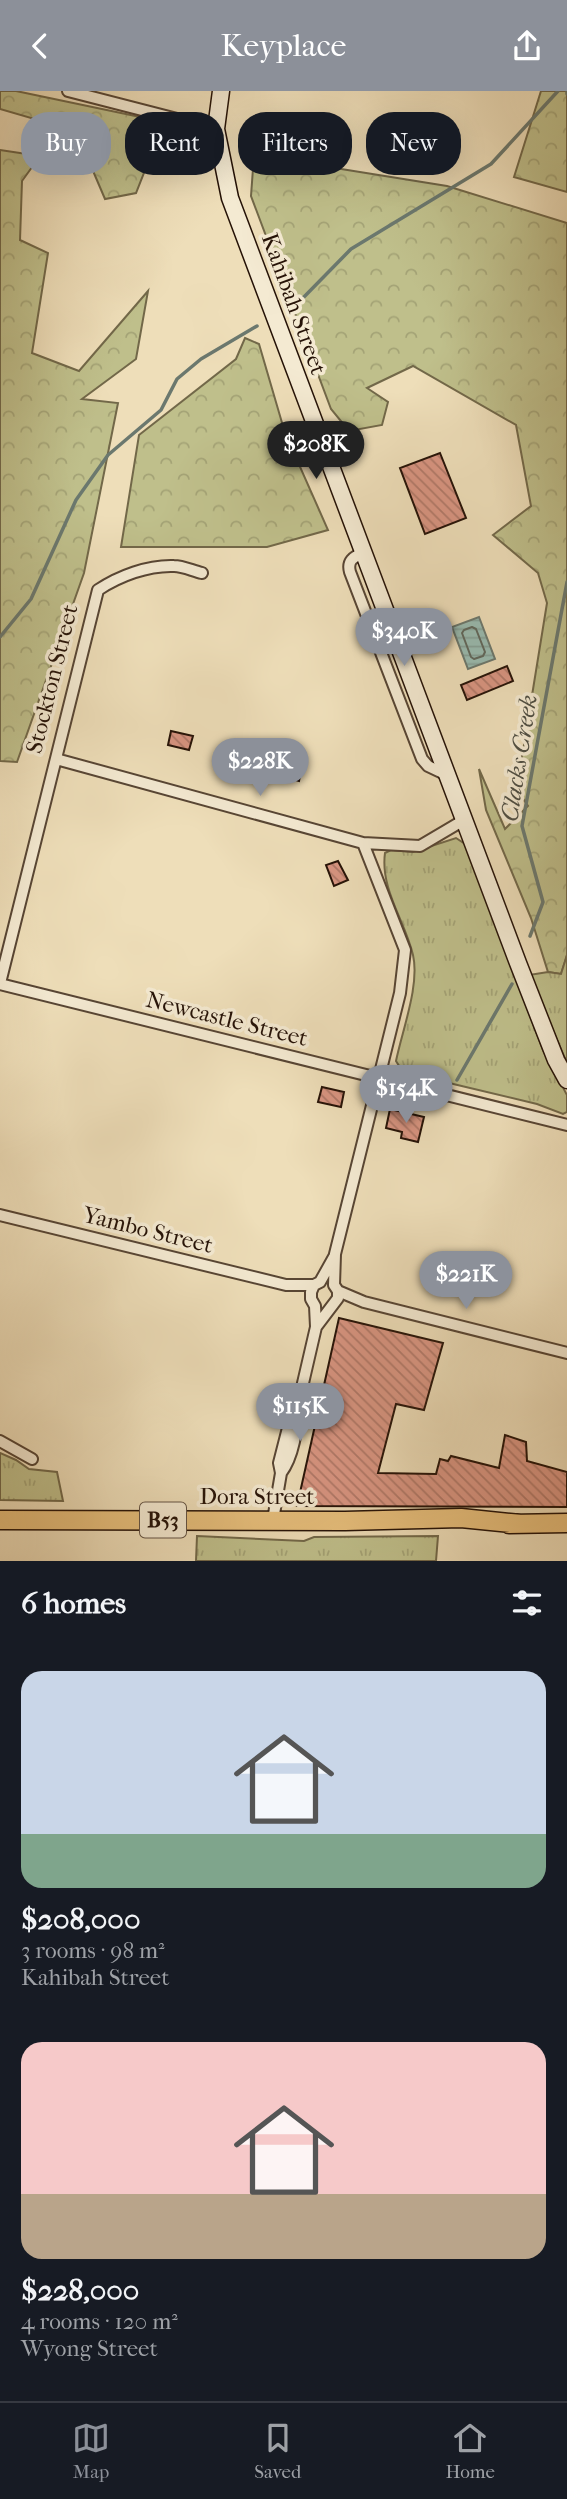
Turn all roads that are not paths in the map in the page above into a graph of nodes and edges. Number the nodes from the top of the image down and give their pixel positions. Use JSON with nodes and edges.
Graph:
{"nodes":[{"id":1,"x":68,"y":91,"type":"edge"},
{"id":2,"x":221,"y":91,"type":"edge"},
{"id":3,"x":150,"y":112,"type":"edge"},
{"id":4,"x":218,"y":112,"type":"edge"},
{"id":5,"x":224,"y":168,"type":"edge"},
{"id":6,"x":202,"y":573,"type":"dead end"},
{"id":7,"x":56,"y":759,"type":"junction"},
{"id":8,"x":464,"y":820,"type":"junction"},
{"id":9,"x":363,"y":843,"type":"junction"},
{"id":10,"x":0,"y":984,"type":"edge"},
{"id":11,"x":379,"y":1078,"type":"junction"},
{"id":12,"x":567,"y":1080,"type":"edge"},
{"id":13,"x":567,"y":1125,"type":"edge"},
{"id":14,"x":0,"y":1216,"type":"edge"},
{"id":15,"x":335,"y":1254,"type":"junction"},
{"id":16,"x":317,"y":1283,"type":"junction"},
{"id":17,"x":286,"y":1285,"type":"junction"},
{"id":18,"x":336,"y":1288,"type":"junction"},
{"id":19,"x":313,"y":1302,"type":"junction"},
{"id":20,"x":364,"y":1302,"type":"junction"},
{"id":21,"x":332,"y":1307,"type":"junction"},
{"id":22,"x":316,"y":1327,"type":"junction"},
{"id":23,"x":567,"y":1353,"type":"edge"},
{"id":24,"x":0,"y":1441,"type":"edge"},
{"id":25,"x":32,"y":1459,"type":"dead end"},
{"id":26,"x":0,"y":1520,"type":"edge"},
{"id":27,"x":272,"y":1520,"type":"junction"},
{"id":28,"x":567,"y":1523,"type":"edge"}],
"edges":[{"from":1,"to":3,"type":"street"},
{"from":2,"to":4,"type":"street"},
{"from":5,"to":8,"type":"street","name":"Kahibah Street"},
{"from":6,"to":7,"type":"street","name":"Stockton Street"},
{"from":7,"to":9,"type":"street"},
{"from":7,"to":10,"type":"street","name":"Stockton Street"},
{"from":8,"to":9,"type":"street"},
{"from":8,"to":12,"type":"street","name":"Kahibah Street"},
{"from":9,"to":11,"type":"street"},
{"from":10,"to":11,"type":"street","name":"Newcastle Street"},
{"from":11,"to":13,"type":"street","name":"Newcastle Street"},
{"from":11,"to":15,"type":"street"},
{"from":14,"to":17,"type":"street","name":"Yambo Street"},
{"from":15,"to":16,"type":"street"},
{"from":15,"to":18,"type":"street"},
{"from":16,"to":17,"type":"street","name":"Yambo Street"},
{"from":16,"to":18,"type":"street"},
{"from":16,"to":19,"type":"street"},
{"from":17,"to":19,"type":"street","name":"Yambo Street"},
{"from":18,"to":20,"type":"street"},
{"from":18,"to":21,"type":"street"},
{"from":19,"to":21,"type":"street"},
{"from":19,"to":22,"type":"street"},
{"from":20,"to":21,"type":"street"},
{"from":20,"to":23,"type":"street"},
{"from":21,"to":22,"type":"street"},
{"from":22,"to":27,"type":"street"},
{"from":24,"to":25,"type":"street"},
{"from":26,"to":27,"type":"main road","name":"Dora Street","number":"B53"},
{"from":27,"to":28,"type":"main road","name":"Dora Street","number":"B53"}]}
